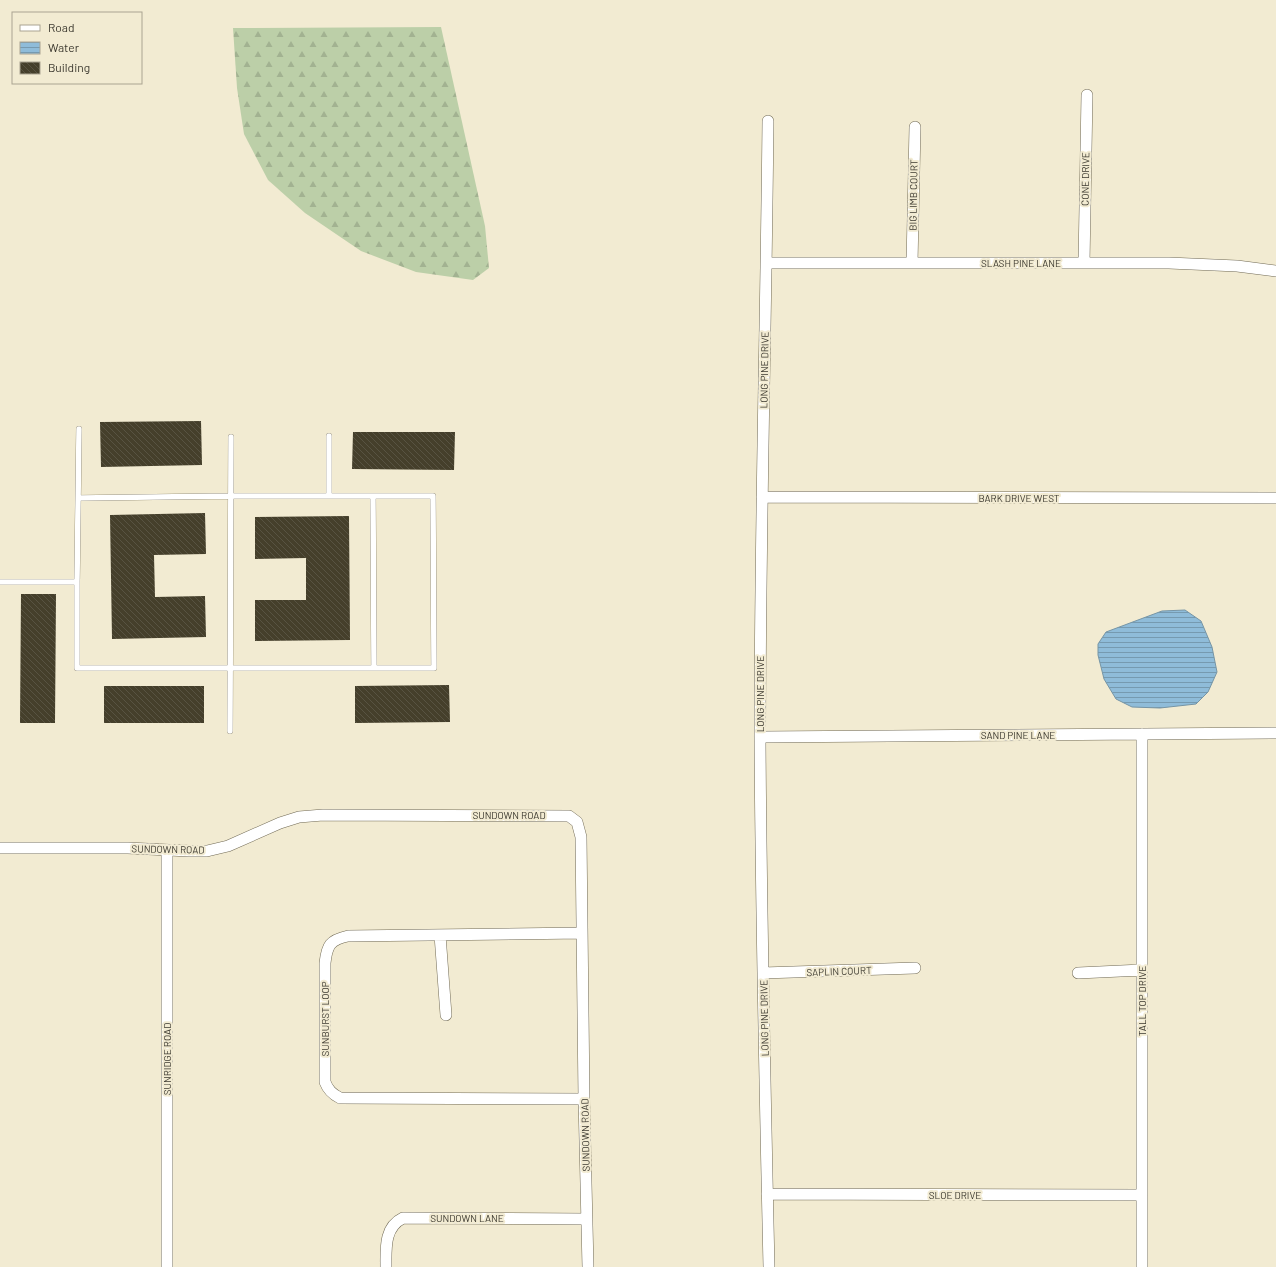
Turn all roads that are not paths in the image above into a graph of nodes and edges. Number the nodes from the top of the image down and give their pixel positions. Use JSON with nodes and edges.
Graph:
{"nodes":[{"id":1,"x":1087,"y":95,"type":"dead end"},
{"id":2,"x":768,"y":121,"type":"dead end"},
{"id":3,"x":915,"y":127,"type":"dead end"},
{"id":4,"x":1084,"y":263,"type":"junction"},
{"id":5,"x":766,"y":264,"type":"junction"},
{"id":6,"x":912,"y":264,"type":"junction"},
{"id":7,"x":1276,"y":271,"type":"edge"},
{"id":8,"x":79,"y":429,"type":"dead end"},
{"id":9,"x":329,"y":436,"type":"dead end"},
{"id":10,"x":231,"y":437,"type":"dead end"},
{"id":11,"x":230,"y":496,"type":"junction"},
{"id":12,"x":329,"y":496,"type":"junction"},
{"id":13,"x":373,"y":496,"type":"junction"},
{"id":14,"x":762,"y":497,"type":"junction"},
{"id":15,"x":79,"y":498,"type":"junction"},
{"id":16,"x":1276,"y":498,"type":"edge"},
{"id":17,"x":0,"y":582,"type":"edge"},
{"id":18,"x":77,"y":582,"type":"junction"},
{"id":19,"x":230,"y":668,"type":"junction"},
{"id":20,"x":374,"y":668,"type":"junction"},
{"id":21,"x":230,"y":731,"type":"dead end"},
{"id":22,"x":1276,"y":733,"type":"edge"},
{"id":23,"x":1142,"y":734,"type":"junction"},
{"id":24,"x":760,"y":737,"type":"junction"},
{"id":25,"x":0,"y":848,"type":"edge"},
{"id":26,"x":167,"y":851,"type":"junction"},
{"id":27,"x":582,"y":933,"type":"junction"},
{"id":28,"x":440,"y":935,"type":"junction"},
{"id":29,"x":914,"y":968,"type":"dead end"},
{"id":30,"x":1142,"y":970,"type":"junction"},
{"id":31,"x":763,"y":973,"type":"junction"},
{"id":32,"x":1078,"y":973,"type":"dead end"},
{"id":33,"x":446,"y":1014,"type":"dead end"},
{"id":34,"x":584,"y":1099,"type":"junction"},
{"id":35,"x":767,"y":1194,"type":"junction"},
{"id":36,"x":1142,"y":1195,"type":"junction"},
{"id":37,"x":587,"y":1219,"type":"junction"},
{"id":38,"x":167,"y":1267,"type":"edge"},
{"id":39,"x":386,"y":1267,"type":"edge"},
{"id":40,"x":588,"y":1267,"type":"edge"},
{"id":41,"x":769,"y":1267,"type":"edge"},
{"id":42,"x":1142,"y":1267,"type":"edge"}],
"edges":[{"from":1,"to":4,"type":"street","name":"CONE DRIVE"},
{"from":2,"to":5,"type":"street","name":"LONG PINE DRIVE"},
{"from":3,"to":6,"type":"street","name":"BIG LIMB COURT"},
{"from":4,"to":6,"type":"street","name":"SLASH PINE LANE"},
{"from":4,"to":7,"type":"street","name":"SLASH PINE LANE"},
{"from":5,"to":6,"type":"street","name":"SLASH PINE LANE"},
{"from":5,"to":14,"type":"street","name":"LONG PINE DRIVE"},
{"from":8,"to":15,"type":"lane"},
{"from":9,"to":12,"type":"lane"},
{"from":10,"to":11,"type":"lane"},
{"from":11,"to":12,"type":"lane"},
{"from":11,"to":15,"type":"lane"},
{"from":11,"to":19,"type":"lane"},
{"from":12,"to":13,"type":"lane"},
{"from":13,"to":20,"type":"lane"},
{"from":13,"to":20,"type":"lane"},
{"from":14,"to":16,"type":"street","name":"BARK DRIVE WEST"},
{"from":14,"to":24,"type":"street","name":"LONG PINE DRIVE"},
{"from":15,"to":18,"type":"lane"},
{"from":17,"to":18,"type":"lane"},
{"from":18,"to":19,"type":"lane"},
{"from":19,"to":20,"type":"lane"},
{"from":19,"to":21,"type":"lane"},
{"from":22,"to":23,"type":"street","name":"SAND PINE LANE"},
{"from":23,"to":24,"type":"street","name":"SAND PINE LANE"},
{"from":23,"to":30,"type":"street","name":"TALL TOP DRIVE"},
{"from":24,"to":31,"type":"street","name":"LONG PINE DRIVE"},
{"from":25,"to":26,"type":"street","name":"SUNDOWN ROAD"},
{"from":26,"to":27,"type":"street","name":"SUNDOWN ROAD"},
{"from":26,"to":38,"type":"street","name":"SUNRIDGE ROAD"},
{"from":27,"to":28,"type":"street","name":"SUNBURST LOOP"},
{"from":27,"to":34,"type":"street","name":"SUNDOWN ROAD"},
{"from":28,"to":33,"type":"street"},
{"from":28,"to":34,"type":"street","name":"SUNBURST LOOP"},
{"from":29,"to":31,"type":"street","name":"SAPLIN COURT"},
{"from":30,"to":32,"type":"street"},
{"from":30,"to":36,"type":"street","name":"TALL TOP DRIVE"},
{"from":31,"to":35,"type":"street","name":"LONG PINE DRIVE"},
{"from":34,"to":37,"type":"street","name":"SUNDOWN ROAD"},
{"from":35,"to":36,"type":"street","name":"SLOE DRIVE"},
{"from":35,"to":41,"type":"street","name":"LONG PINE DRIVE"},
{"from":36,"to":42,"type":"street","name":"TALL TOP DRIVE"},
{"from":37,"to":39,"type":"street","name":"SUNDOWN LANE"},
{"from":37,"to":40,"type":"street","name":"SUNDOWN ROAD"}]}
